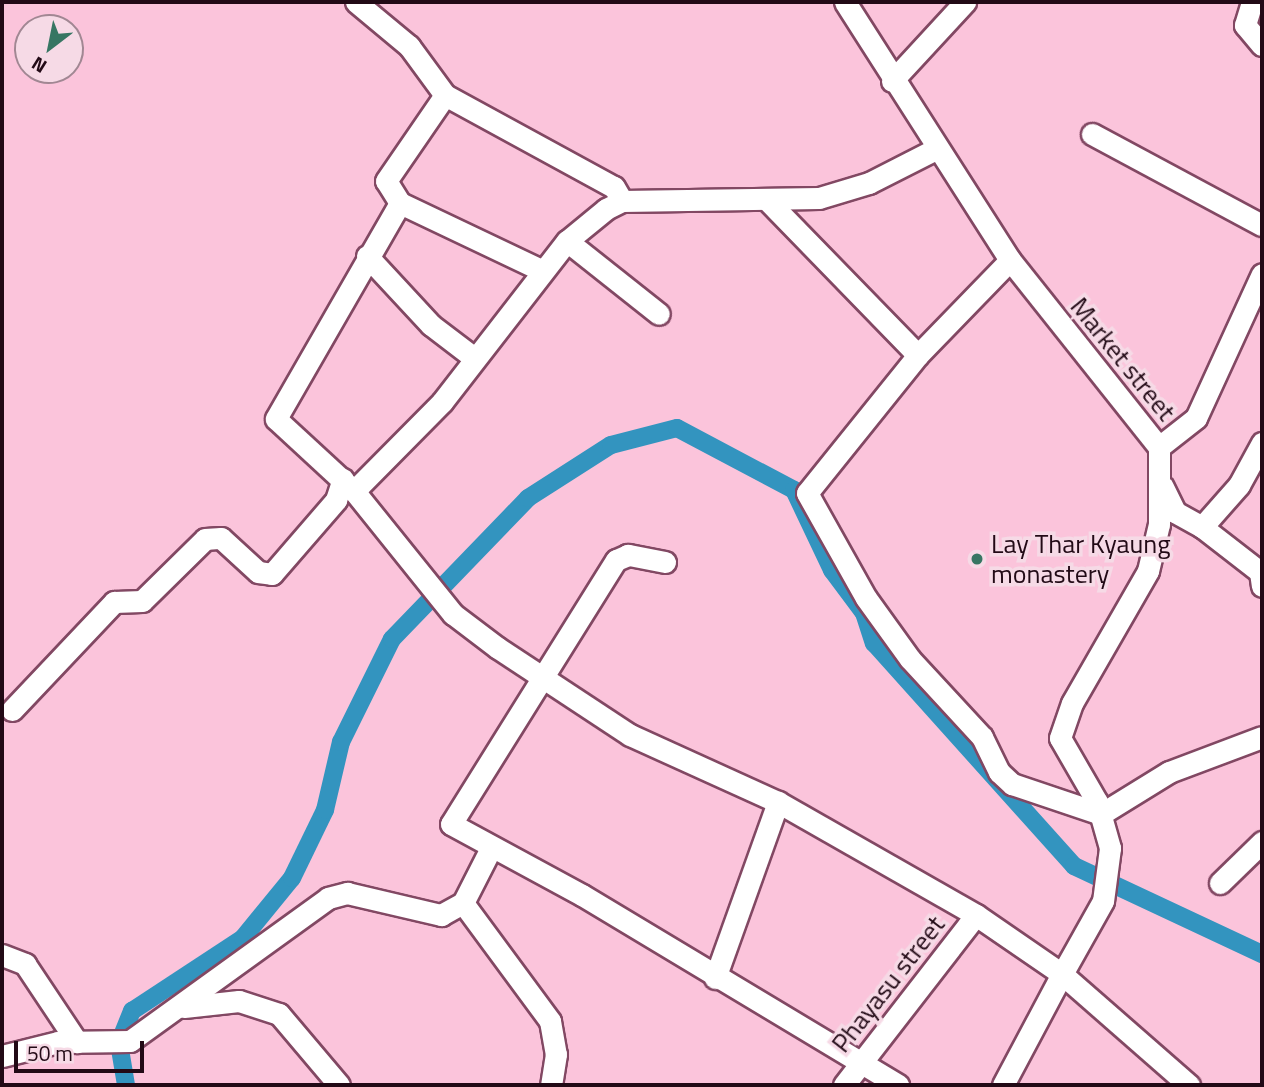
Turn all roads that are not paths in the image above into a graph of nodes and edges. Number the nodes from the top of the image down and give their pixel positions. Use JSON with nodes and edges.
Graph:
{"nodes":[{"id":1,"x":356,"y":2,"type":"edge"},
{"id":2,"x":845,"y":2,"type":"edge"},
{"id":3,"x":965,"y":2,"type":"edge"},
{"id":4,"x":1252,"y":2,"type":"edge"},
{"id":5,"x":1262,"y":45,"type":"edge"},
{"id":6,"x":892,"y":81,"type":"junction"},
{"id":7,"x":445,"y":95,"type":"junction"},
{"id":8,"x":1092,"y":134,"type":"dead end"},
{"id":9,"x":934,"y":150,"type":"junction"},
{"id":10,"x":622,"y":201,"type":"junction"},
{"id":11,"x":768,"y":201,"type":"junction"},
{"id":12,"x":400,"y":203,"type":"junction"},
{"id":13,"x":1262,"y":225,"type":"edge"},
{"id":14,"x":567,"y":241,"type":"junction"},
{"id":15,"x":367,"y":256,"type":"junction"},
{"id":16,"x":1010,"y":260,"type":"junction"},
{"id":17,"x":541,"y":270,"type":"junction"},
{"id":18,"x":1262,"y":274,"type":"edge"},
{"id":19,"x":659,"y":314,"type":"dead end"},
{"id":20,"x":918,"y":355,"type":"junction"},
{"id":21,"x":473,"y":357,"type":"junction"},
{"id":22,"x":1159,"y":447,"type":"junction"},
{"id":23,"x":1261,"y":450,"type":"edge"},
{"id":24,"x":349,"y":485,"type":"junction"},
{"id":25,"x":1161,"y":485,"type":"junction"},
{"id":26,"x":1202,"y":527,"type":"junction"},
{"id":27,"x":665,"y":562,"type":"dead end"},
{"id":28,"x":1262,"y":586,"type":"edge"},
{"id":29,"x":540,"y":675,"type":"junction"},
{"id":30,"x":12,"y":710,"type":"dead end"},
{"id":31,"x":1262,"y":737,"type":"edge"},
{"id":32,"x":778,"y":802,"type":"junction"},
{"id":33,"x":1101,"y":814,"type":"junction"},
{"id":34,"x":1262,"y":842,"type":"edge"},
{"id":35,"x":491,"y":848,"type":"junction"},
{"id":36,"x":1220,"y":883,"type":"dead end"},
{"id":37,"x":463,"y":903,"type":"junction"},
{"id":38,"x":976,"y":915,"type":"junction"},
{"id":39,"x":2,"y":956,"type":"edge"},
{"id":40,"x":1062,"y":974,"type":"junction"},
{"id":41,"x":715,"y":978,"type":"junction"},
{"id":42,"x":184,"y":1007,"type":"junction"},
{"id":43,"x":77,"y":1042,"type":"junction"},
{"id":44,"x":2,"y":1056,"type":"edge"},
{"id":45,"x":862,"y":1065,"type":"junction"},
{"id":46,"x":339,"y":1085,"type":"edge"},
{"id":47,"x":551,"y":1085,"type":"edge"},
{"id":48,"x":844,"y":1085,"type":"edge"},
{"id":49,"x":898,"y":1085,"type":"edge"},
{"id":50,"x":1003,"y":1085,"type":"edge"},
{"id":51,"x":1189,"y":1085,"type":"edge"}],
"edges":[{"from":1,"to":7,"type":"street"},
{"from":2,"to":6,"type":"street","name":"Market street"},
{"from":3,"to":6,"type":"street"},
{"from":4,"to":5,"type":"street"},
{"from":6,"to":9,"type":"street","name":"Market street"},
{"from":7,"to":10,"type":"street"},
{"from":7,"to":12,"type":"street"},
{"from":8,"to":13,"type":"street"},
{"from":9,"to":11,"type":"street"},
{"from":9,"to":16,"type":"street","name":"Market street"},
{"from":10,"to":11,"type":"street"},
{"from":10,"to":14,"type":"street"},
{"from":11,"to":20,"type":"street"},
{"from":12,"to":15,"type":"street"},
{"from":12,"to":17,"type":"street"},
{"from":14,"to":17,"type":"street"},
{"from":14,"to":19,"type":"street"},
{"from":15,"to":21,"type":"street"},
{"from":15,"to":24,"type":"street"},
{"from":16,"to":20,"type":"street"},
{"from":16,"to":22,"type":"street","name":"Market street"},
{"from":17,"to":21,"type":"street"},
{"from":18,"to":22,"type":"street"},
{"from":20,"to":33,"type":"street"},
{"from":21,"to":24,"type":"street"},
{"from":22,"to":25,"type":"street","name":"Market street"},
{"from":23,"to":26,"type":"street"},
{"from":24,"to":29,"type":"street"},
{"from":24,"to":30,"type":"street"},
{"from":25,"to":26,"type":"street"},
{"from":25,"to":33,"type":"street","name":"Market street"},
{"from":26,"to":28,"type":"street"},
{"from":27,"to":29,"type":"street"},
{"from":29,"to":32,"type":"street"},
{"from":29,"to":35,"type":"street"},
{"from":31,"to":33,"type":"street"},
{"from":32,"to":38,"type":"street"},
{"from":32,"to":41,"type":"street"},
{"from":33,"to":40,"type":"street","name":"Market street"},
{"from":34,"to":36,"type":"street"},
{"from":35,"to":37,"type":"street"},
{"from":35,"to":41,"type":"street"},
{"from":37,"to":42,"type":"street"},
{"from":37,"to":47,"type":"street"},
{"from":38,"to":40,"type":"street"},
{"from":38,"to":45,"type":"street","name":"Phayasu street"},
{"from":39,"to":43,"type":"street"},
{"from":40,"to":50,"type":"street","name":"Market street"},
{"from":40,"to":51,"type":"street"},
{"from":41,"to":45,"type":"street"},
{"from":42,"to":43,"type":"street"},
{"from":42,"to":46,"type":"street"},
{"from":43,"to":44,"type":"street"},
{"from":45,"to":48,"type":"street","name":"Phayasu street"},
{"from":45,"to":49,"type":"street"}]}
